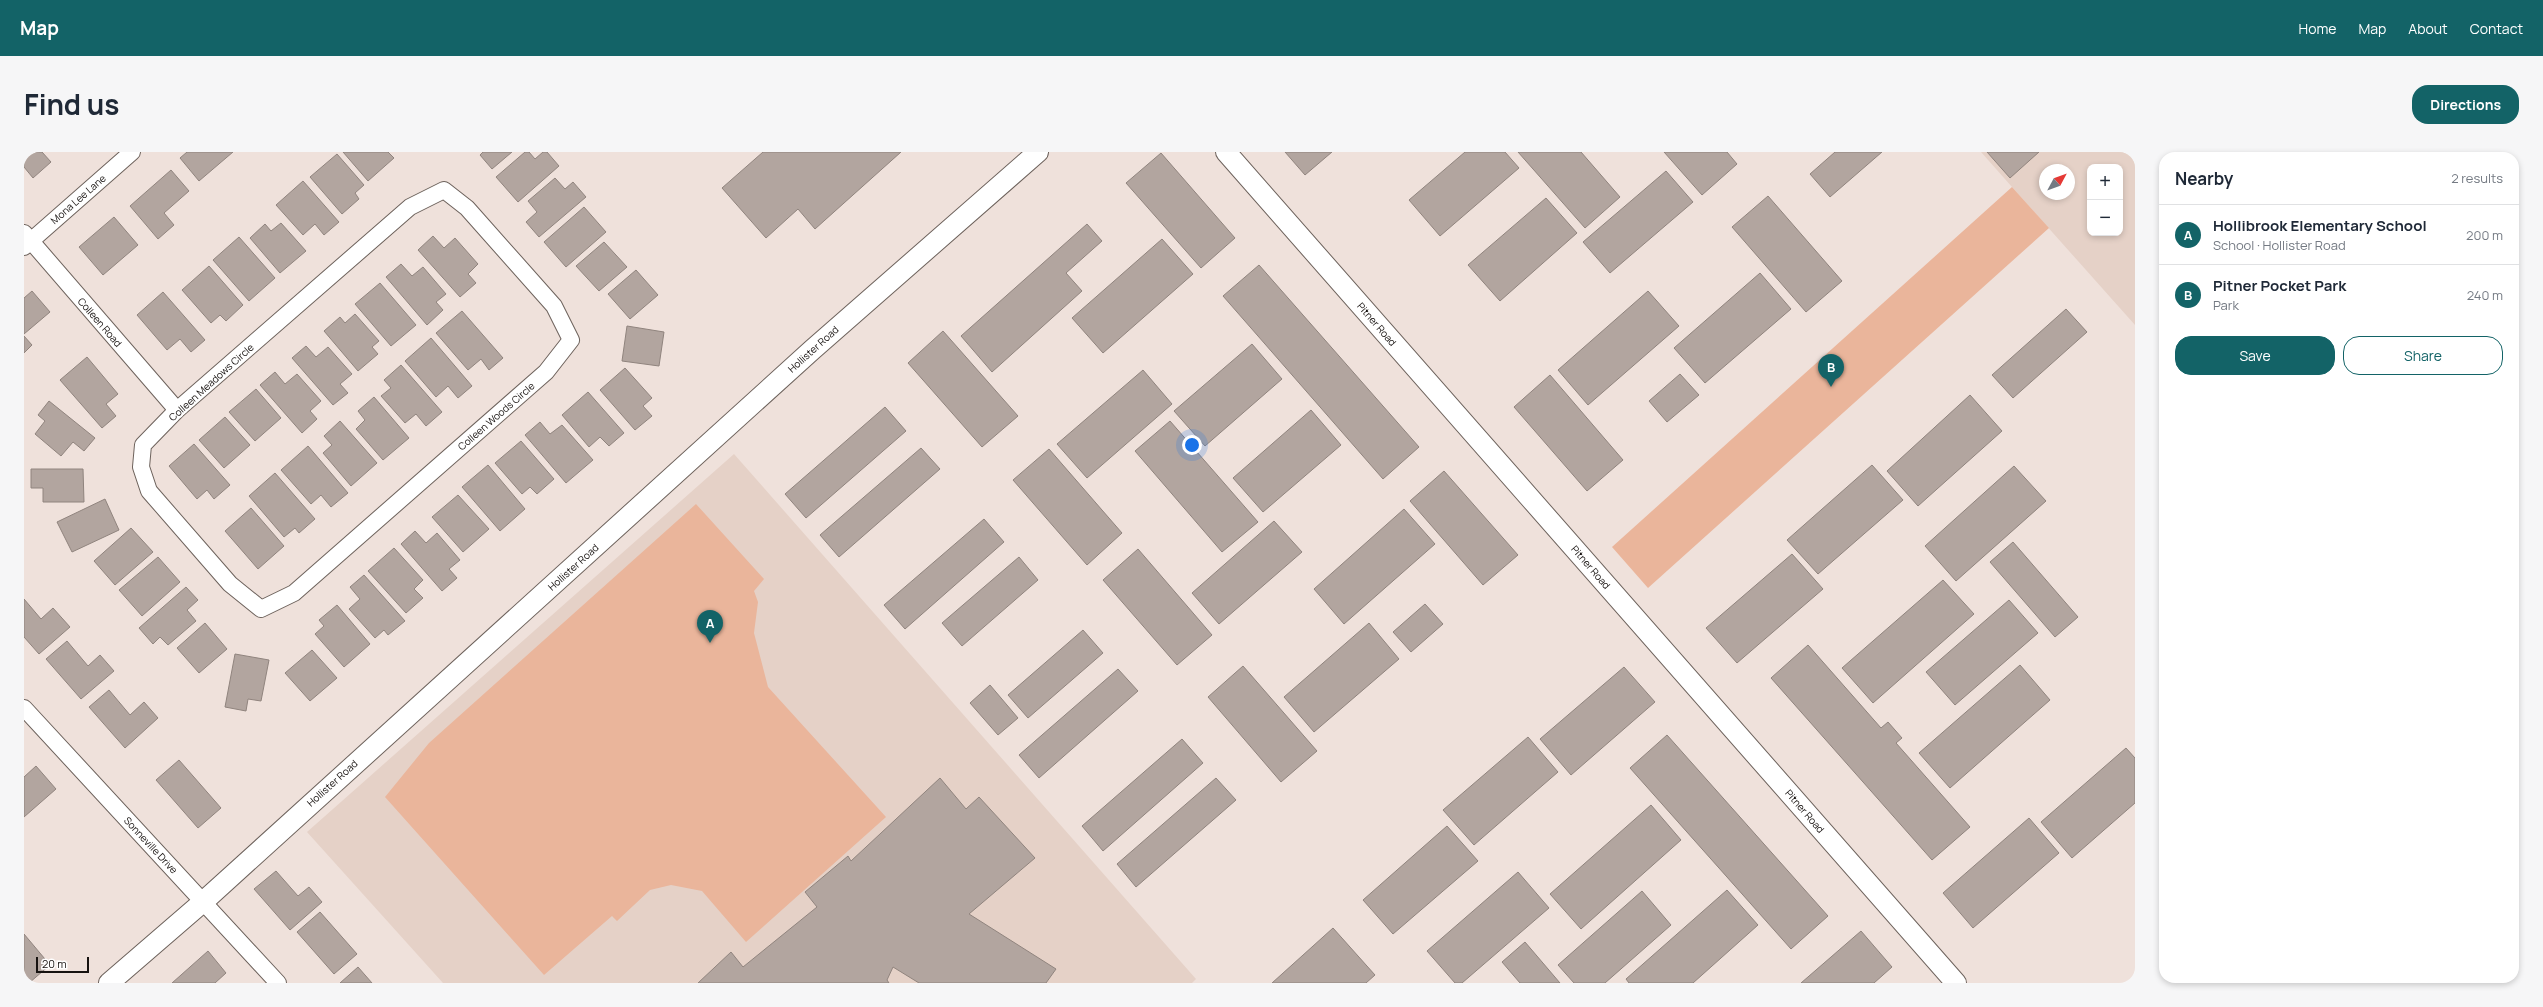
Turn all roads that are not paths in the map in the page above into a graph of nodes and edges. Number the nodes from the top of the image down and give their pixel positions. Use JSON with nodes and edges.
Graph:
{"nodes":[{"id":1,"x":132,"y":152,"type":"edge"},
{"id":2,"x":1038,"y":152,"type":"edge"},
{"id":3,"x":1226,"y":152,"type":"edge"},
{"id":4,"x":444,"y":190,"type":"joint"},
{"id":5,"x":26,"y":240,"type":"edge"},
{"id":6,"x":177,"y":410,"type":"junction"},
{"id":7,"x":261,"y":609,"type":"joint"},
{"id":8,"x":27,"y":717,"type":"edge"},
{"id":9,"x":204,"y":901,"type":"junction"},
{"id":10,"x":109,"y":983,"type":"edge"},
{"id":11,"x":278,"y":983,"type":"edge"},
{"id":12,"x":1956,"y":983,"type":"edge"}],
"edges":[{"from":1,"to":5,"type":"street","name":"Mona Lee Lane"},
{"from":2,"to":9,"type":"street","name":"Hollister Road"},
{"from":3,"to":12,"type":"street","name":"Pitner Road"},
{"from":4,"to":6,"type":"street","name":"Colleen Meadows Circle"},
{"from":4,"to":7,"type":"street","name":"Colleen Woods Circle"},
{"from":5,"to":6,"type":"street","name":"Colleen Road"},
{"from":6,"to":7,"type":"street","name":"Colleen Meadows Circle"},
{"from":8,"to":9,"type":"street","name":"Sonneville Drive"},
{"from":9,"to":10,"type":"street","name":"Hollister Road"},
{"from":9,"to":11,"type":"street","name":"Sonneville Drive"}]}
